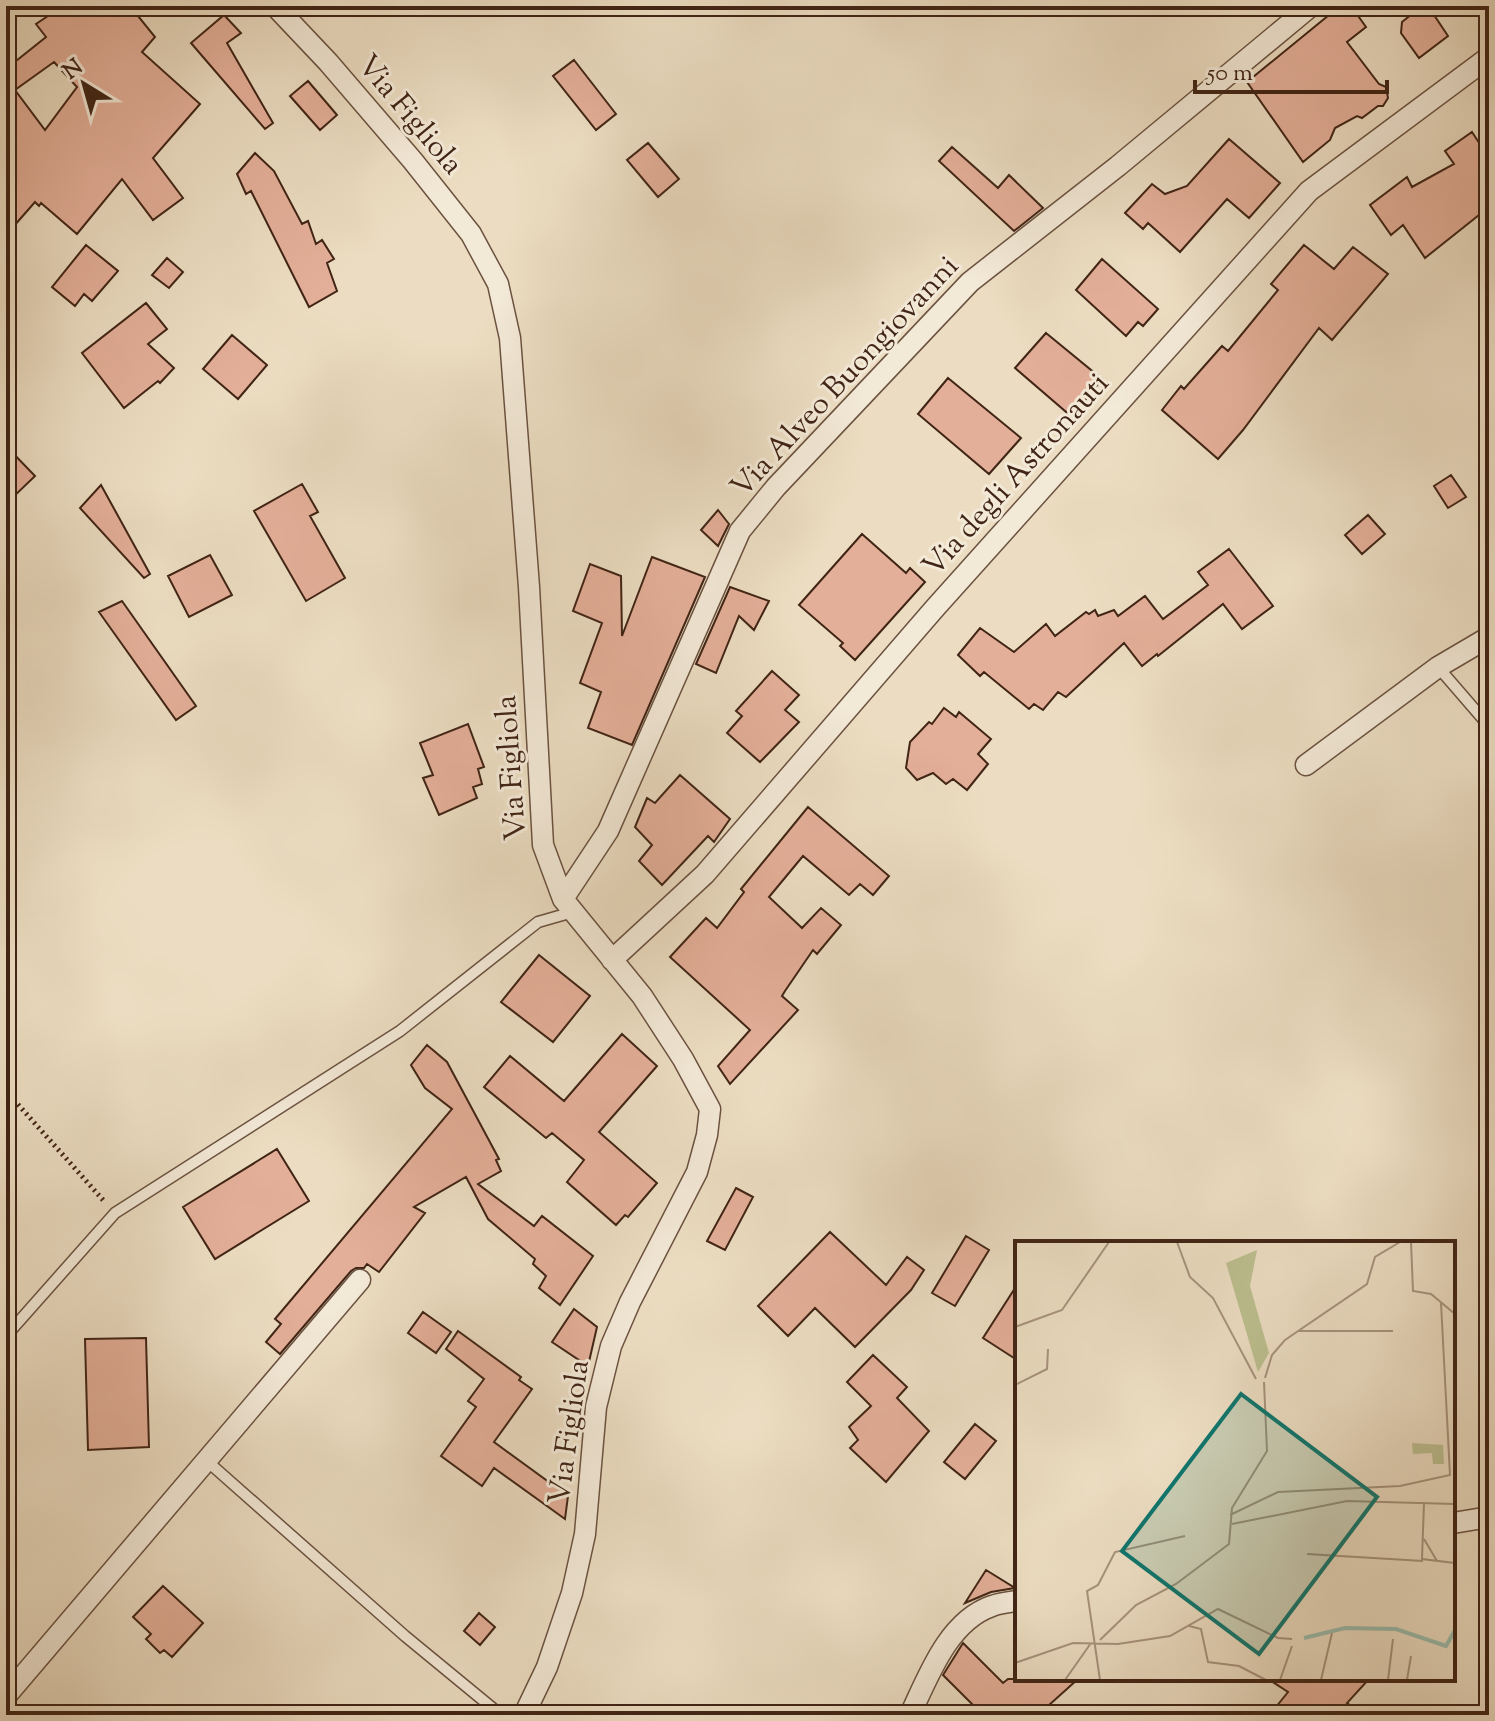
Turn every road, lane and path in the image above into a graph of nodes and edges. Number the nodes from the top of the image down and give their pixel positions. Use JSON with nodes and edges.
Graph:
{"nodes":[{"id":1,"x":275,"y":6,"type":"edge"},
{"id":2,"x":1311,"y":6,"type":"edge"},
{"id":3,"x":1489,"y":57,"type":"edge"},
{"id":4,"x":1489,"y":637,"type":"edge"},
{"id":5,"x":1438,"y":667,"type":"junction"},
{"id":6,"x":1489,"y":726,"type":"edge"},
{"id":7,"x":1306,"y":765,"type":"dead end"},
{"id":8,"x":568,"y":906,"type":"junction"},
{"id":9,"x":612,"y":960,"type":"junction"},
{"id":10,"x":6,"y":1091,"type":"edge"},
{"id":11,"x":115,"y":1213,"type":"junction"},
{"id":12,"x":360,"y":1280,"type":"dead end"},
{"id":13,"x":6,"y":1336,"type":"edge"},
{"id":14,"x":207,"y":1461,"type":"junction"},
{"id":15,"x":1489,"y":1517,"type":"edge"},
{"id":16,"x":1455,"y":1523,"type":"edge"},
{"id":17,"x":1015,"y":1601,"type":"edge"},
{"id":18,"x":6,"y":1696,"type":"edge"},
{"id":19,"x":501,"y":1715,"type":"edge"},
{"id":20,"x":524,"y":1715,"type":"edge"},
{"id":21,"x":910,"y":1715,"type":"edge"}],
"edges":[{"from":1,"to":8,"type":"street","name":"Via Figliola"},
{"from":2,"to":8,"type":"street","name":"Via Alveo Buongiovanni"},
{"from":3,"to":9,"type":"street","name":"Via degli Astronauti"},
{"from":4,"to":5,"type":"street"},
{"from":5,"to":6,"type":"lane"},
{"from":5,"to":7,"type":"street"},
{"from":8,"to":9,"type":"street","name":"Via Figliola"},
{"from":8,"to":11,"type":"lane"},
{"from":9,"to":20,"type":"street","name":"Via Figliola"},
{"from":10,"to":11,"type":"path"},
{"from":11,"to":13,"type":"lane"},
{"from":12,"to":14,"type":"street"},
{"from":14,"to":18,"type":"street"},
{"from":14,"to":19,"type":"lane"},
{"from":15,"to":16,"type":"street"},
{"from":17,"to":21,"type":"street"}]}
